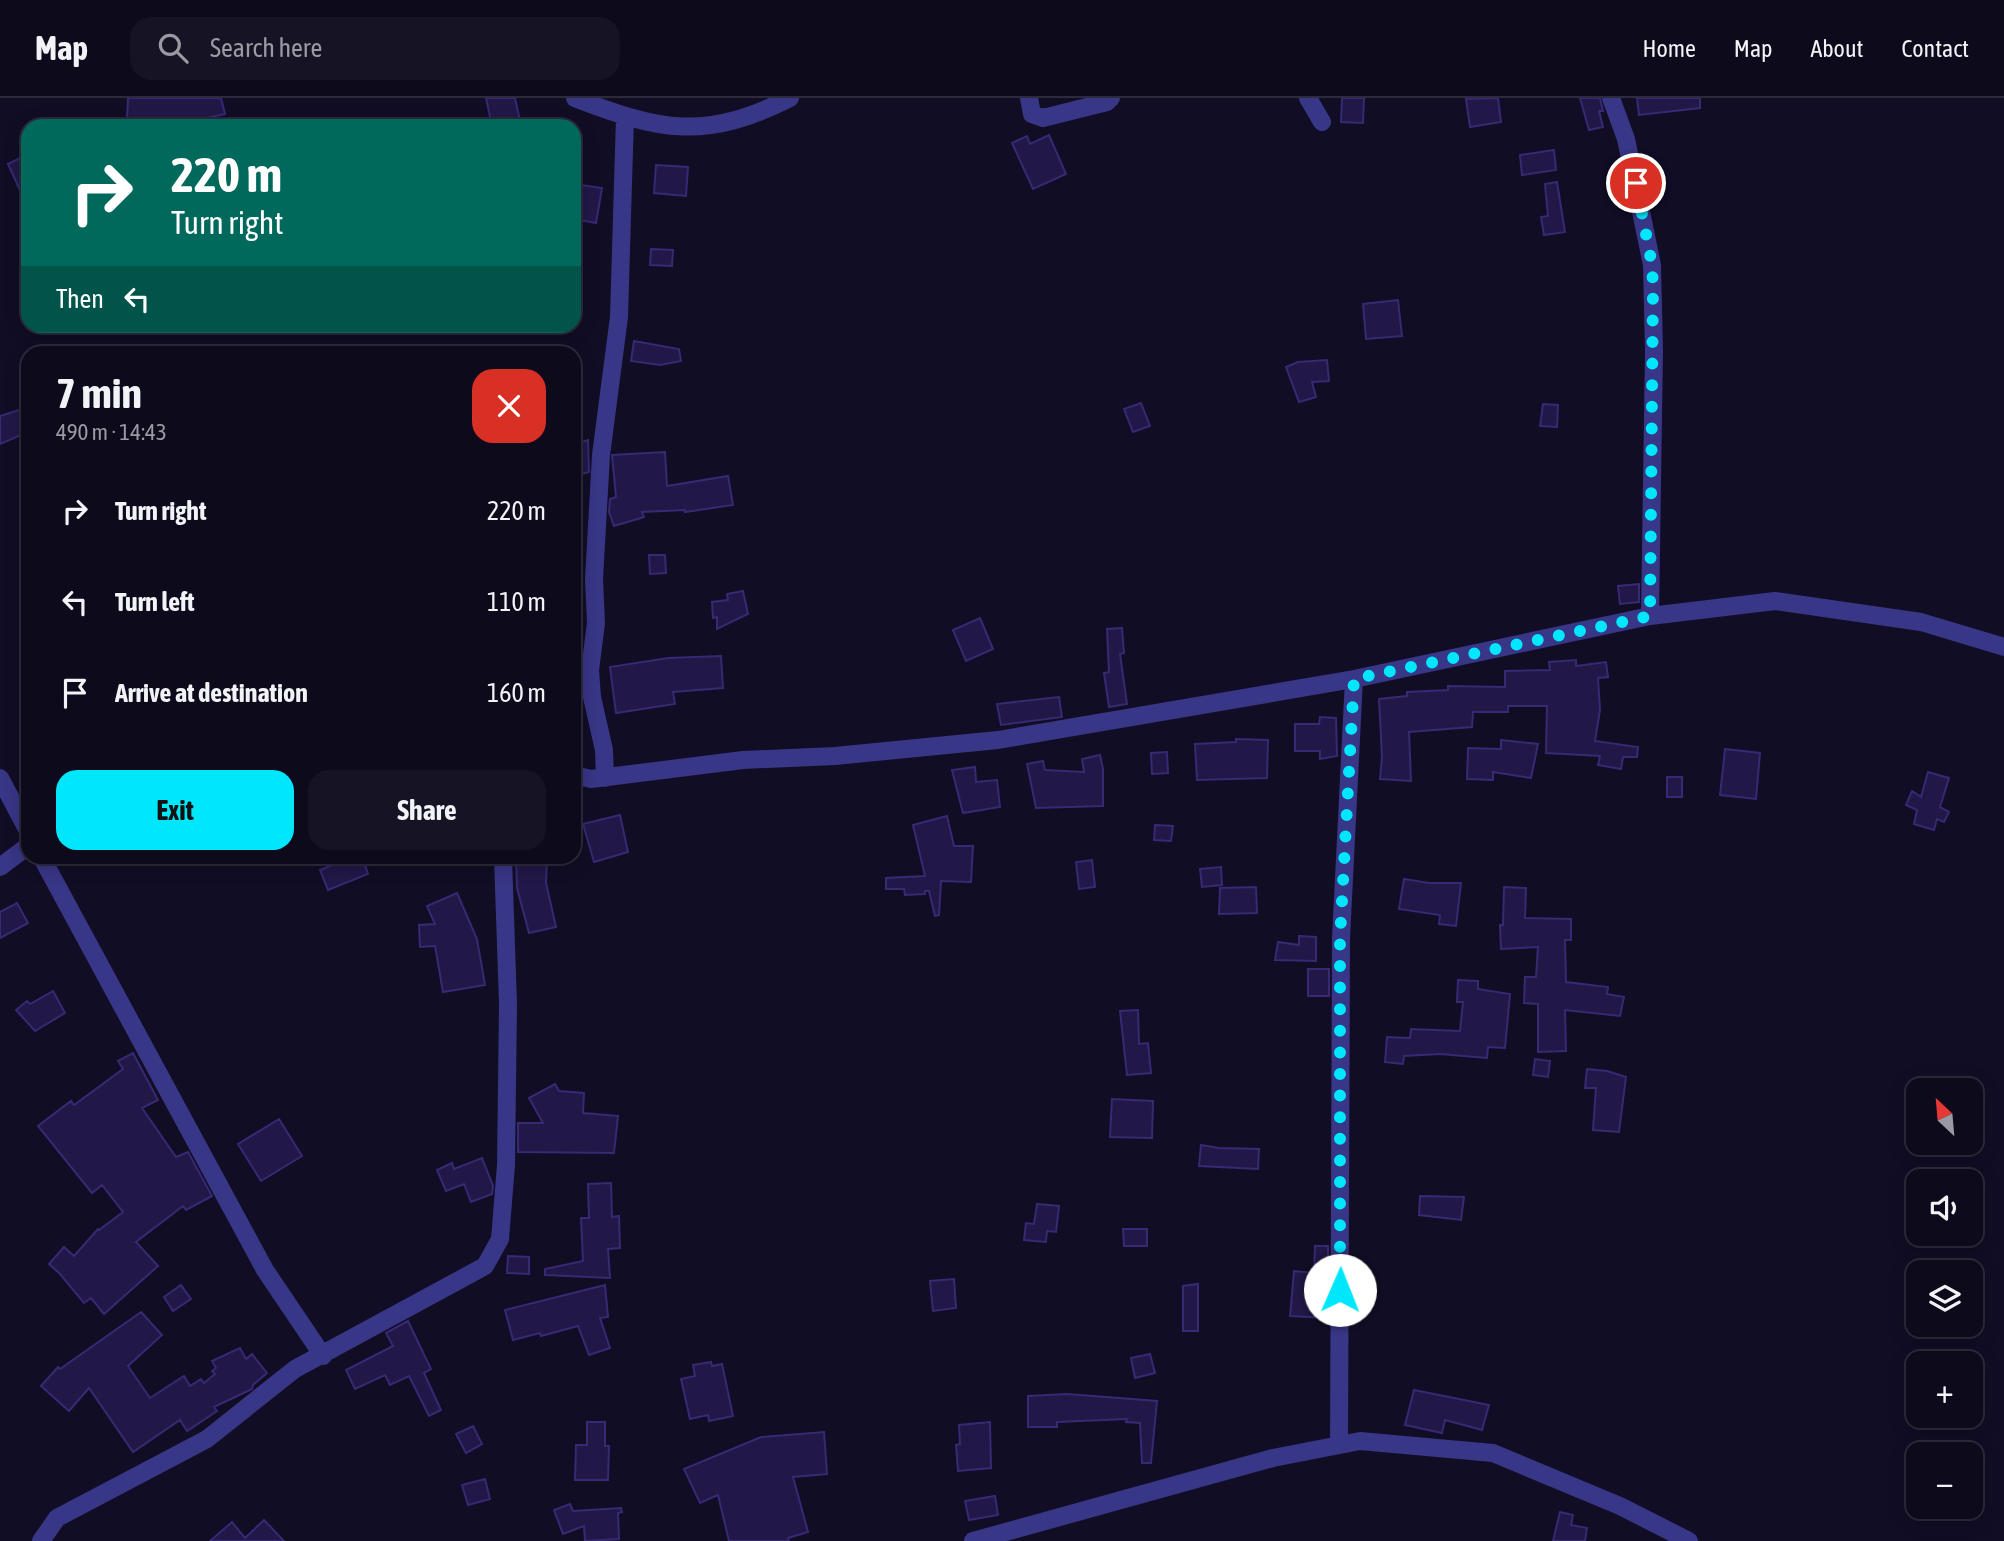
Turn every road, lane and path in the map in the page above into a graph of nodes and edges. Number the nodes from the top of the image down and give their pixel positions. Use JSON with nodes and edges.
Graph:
{"nodes":[{"id":1,"x":575,"y":98,"type":"edge"},
{"id":2,"x":790,"y":98,"type":"edge"},
{"id":3,"x":1029,"y":98,"type":"edge"},
{"id":4,"x":1111,"y":98,"type":"edge"},
{"id":5,"x":1308,"y":98,"type":"edge"},
{"id":6,"x":1611,"y":98,"type":"edge"},
{"id":7,"x":625,"y":117,"type":"junction"},
{"id":8,"x":1322,"y":122,"type":"dead end"},
{"id":9,"x":1650,"y":616,"type":"junction"},
{"id":10,"x":2004,"y":647,"type":"edge"},
{"id":11,"x":1354,"y":679,"type":"junction"},
{"id":12,"x":581,"y":777,"type":"edge"},
{"id":13,"x":0,"y":778,"type":"edge"},
{"id":14,"x":605,"y":778,"type":"junction"},
{"id":15,"x":21,"y":818,"type":"edge"},
{"id":16,"x":21,"y":851,"type":"edge"},
{"id":17,"x":45,"y":864,"type":"edge"},
{"id":18,"x":503,"y":864,"type":"edge"},
{"id":19,"x":0,"y":867,"type":"edge"},
{"id":20,"x":323,"y":1356,"type":"junction"},
{"id":21,"x":1339,"y":1445,"type":"junction"},
{"id":22,"x":41,"y":1541,"type":"edge"},
{"id":23,"x":973,"y":1541,"type":"edge"},
{"id":24,"x":1689,"y":1541,"type":"edge"}],
"edges":[{"from":1,"to":7,"type":"street"},
{"from":2,"to":7,"type":"street"},
{"from":3,"to":4,"type":"street"},
{"from":5,"to":8,"type":"street"},
{"from":6,"to":9,"type":"street"},
{"from":7,"to":14,"type":"street"},
{"from":9,"to":10,"type":"street"},
{"from":9,"to":11,"type":"street"},
{"from":11,"to":14,"type":"street"},
{"from":11,"to":21,"type":"street"},
{"from":12,"to":14,"type":"street"},
{"from":13,"to":15,"type":"street"},
{"from":16,"to":19,"type":"street"},
{"from":17,"to":20,"type":"street"},
{"from":18,"to":20,"type":"street"},
{"from":20,"to":22,"type":"street"},
{"from":21,"to":23,"type":"street"},
{"from":21,"to":24,"type":"street"}]}
